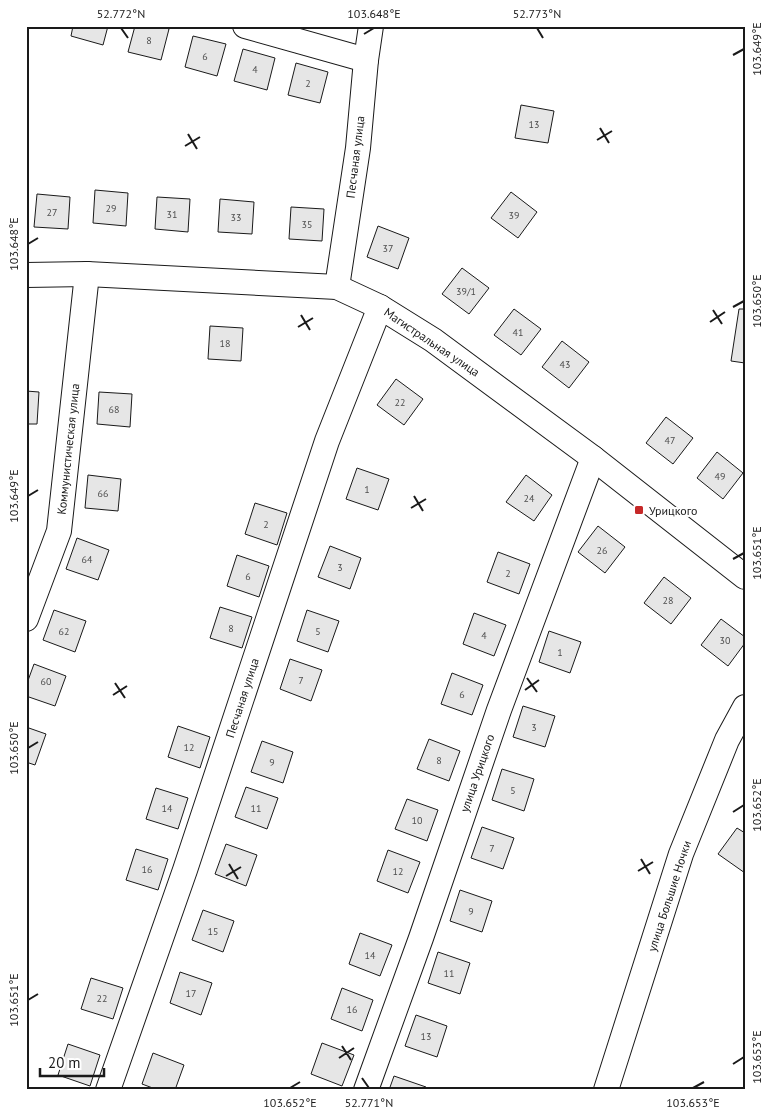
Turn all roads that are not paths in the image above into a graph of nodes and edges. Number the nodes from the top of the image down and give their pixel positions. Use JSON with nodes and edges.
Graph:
{"nodes":[{"id":1,"x":245,"y":26,"type":"edge"},
{"id":2,"x":371,"y":26,"type":"edge"},
{"id":3,"x":366,"y":60,"type":"junction"},
{"id":4,"x":87,"y":274,"type":"junction"},
{"id":5,"x":26,"y":275,"type":"edge"},
{"id":6,"x":337,"y":287,"type":"junction"},
{"id":7,"x":380,"y":307,"type":"junction"},
{"id":8,"x":594,"y":458,"type":"junction"},
{"id":9,"x":745,"y":577,"type":"edge"},
{"id":10,"x":26,"y":619,"type":"edge"},
{"id":11,"x":745,"y":707,"type":"edge"},
{"id":12,"x":108,"y":1090,"type":"edge"},
{"id":13,"x":366,"y":1090,"type":"edge"},
{"id":14,"x":606,"y":1090,"type":"edge"}],
"edges":[{"from":1,"to":3,"type":"street"},
{"from":2,"to":3,"type":"street","name":"Песчаная улица"},
{"from":3,"to":6,"type":"street","name":"Песчаная улица"},
{"from":4,"to":5,"type":"street","name":"Магистральная улица"},
{"from":4,"to":6,"type":"street","name":"Магистральная улица"},
{"from":4,"to":10,"type":"street","name":"Коммунистическая улица"},
{"from":6,"to":7,"type":"street","name":"Магистральная улица"},
{"from":7,"to":8,"type":"street","name":"Магистральная улица"},
{"from":7,"to":12,"type":"street","name":"Песчаная улица"},
{"from":8,"to":9,"type":"street","name":"Магистральная улица"},
{"from":8,"to":13,"type":"street","name":"улица Урицкого"},
{"from":11,"to":14,"type":"street","name":"улица Большие Ночки"}]}
